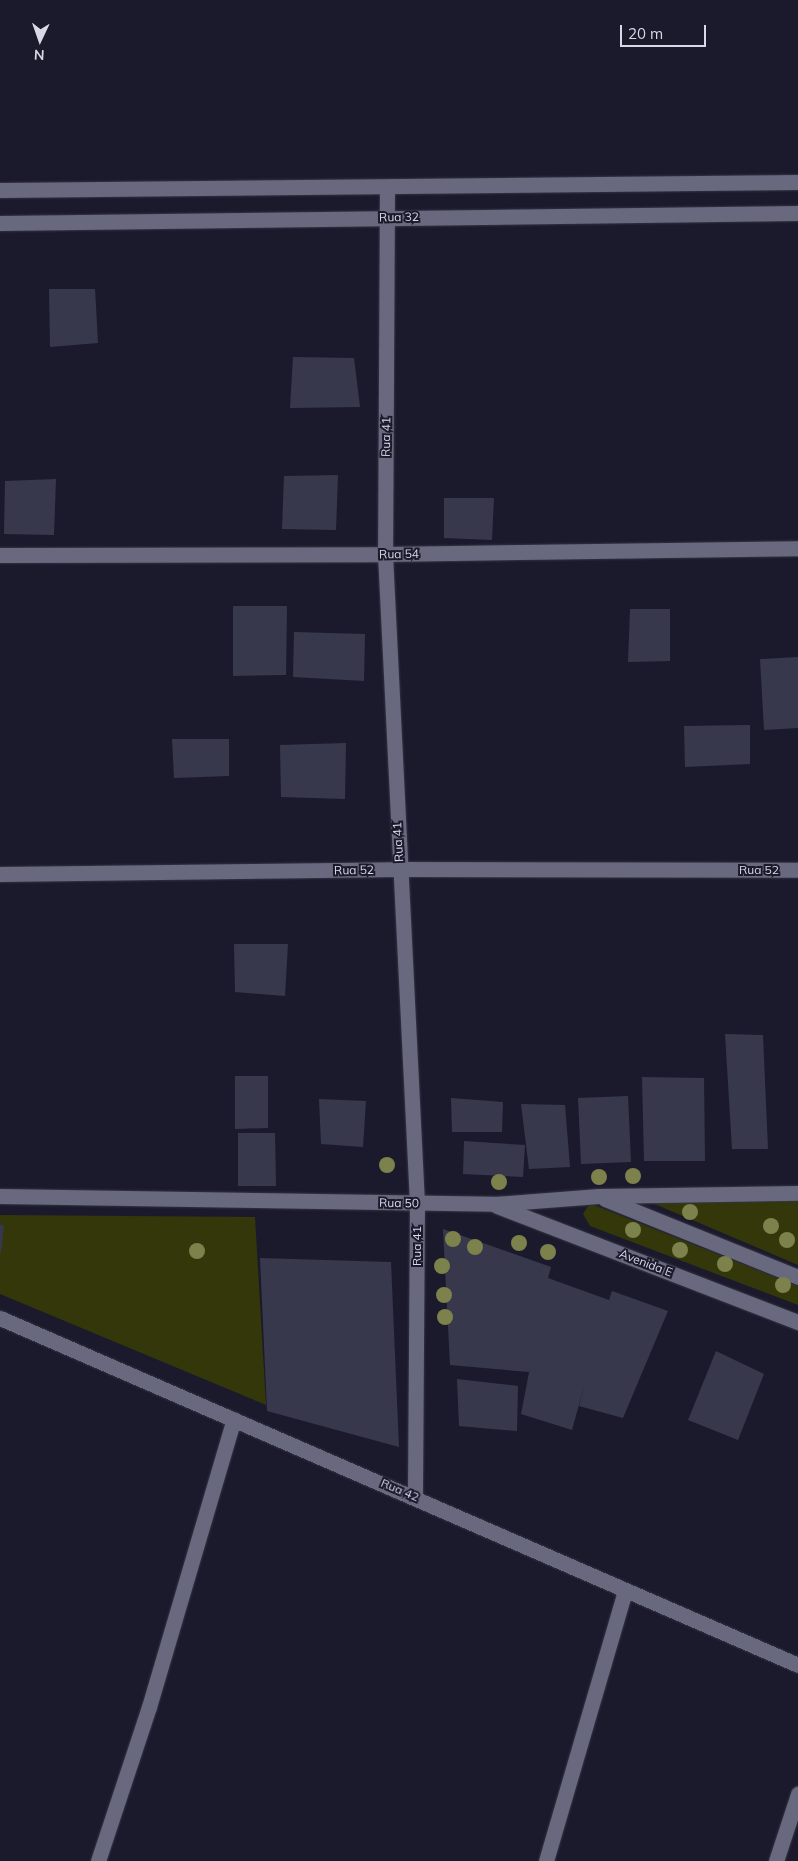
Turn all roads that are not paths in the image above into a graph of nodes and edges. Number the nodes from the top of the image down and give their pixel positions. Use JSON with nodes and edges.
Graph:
{"nodes":[{"id":1,"x":798,"y":182,"type":"edge"},
{"id":2,"x":387,"y":187,"type":"junction"},
{"id":3,"x":0,"y":190,"type":"edge"},
{"id":4,"x":798,"y":213,"type":"edge"},
{"id":5,"x":389,"y":217,"type":"junction"},
{"id":6,"x":0,"y":223,"type":"edge"},
{"id":7,"x":798,"y":548,"type":"edge"},
{"id":8,"x":385,"y":554,"type":"junction"},
{"id":9,"x":0,"y":555,"type":"edge"},
{"id":10,"x":399,"y":869,"type":"junction"},
{"id":11,"x":798,"y":870,"type":"edge"},
{"id":12,"x":0,"y":874,"type":"edge"},
{"id":13,"x":798,"y":1193,"type":"edge"},
{"id":14,"x":0,"y":1196,"type":"edge"},
{"id":15,"x":599,"y":1196,"type":"junction"},
{"id":16,"x":417,"y":1204,"type":"junction"},
{"id":17,"x":494,"y":1204,"type":"junction"},
{"id":18,"x":798,"y":1277,"type":"edge"},
{"id":19,"x":0,"y":1318,"type":"edge"},
{"id":20,"x":798,"y":1322,"type":"edge"},
{"id":21,"x":234,"y":1419,"type":"junction"},
{"id":22,"x":415,"y":1497,"type":"junction"},
{"id":23,"x":625,"y":1590,"type":"junction"},
{"id":24,"x":798,"y":1665,"type":"edge"},
{"id":25,"x":798,"y":1794,"type":"edge"},
{"id":26,"x":98,"y":1861,"type":"edge"},
{"id":27,"x":546,"y":1861,"type":"edge"},
{"id":28,"x":776,"y":1861,"type":"edge"}],
"edges":[{"from":1,"to":2,"type":"street"},
{"from":2,"to":3,"type":"street"},
{"from":2,"to":5,"type":"street","name":"Rua 41"},
{"from":4,"to":5,"type":"street","name":"Rua 32"},
{"from":5,"to":6,"type":"street","name":"Rua 32"},
{"from":5,"to":8,"type":"street","name":"Rua 41"},
{"from":7,"to":8,"type":"street","name":"Rua 54"},
{"from":8,"to":9,"type":"street","name":"Rua 54"},
{"from":8,"to":10,"type":"street","name":"Rua 41"},
{"from":10,"to":11,"type":"street","name":"Rua 52"},
{"from":10,"to":12,"type":"street","name":"Rua 52"},
{"from":10,"to":16,"type":"street","name":"Rua 41"},
{"from":13,"to":15,"type":"street","name":"Rua 50"},
{"from":14,"to":16,"type":"street","name":"Rua 50"},
{"from":15,"to":17,"type":"street","name":"Rua 50"},
{"from":15,"to":18,"type":"street"},
{"from":16,"to":17,"type":"street","name":"Rua 50"},
{"from":16,"to":22,"type":"street","name":"Rua 41"},
{"from":17,"to":20,"type":"street","name":"Avenida E"},
{"from":19,"to":21,"type":"street","name":"Rua 42"},
{"from":21,"to":22,"type":"street","name":"Rua 42"},
{"from":21,"to":26,"type":"street"},
{"from":22,"to":23,"type":"street","name":"Rua 42"},
{"from":23,"to":24,"type":"street","name":"Rua 42"},
{"from":23,"to":27,"type":"street"},
{"from":25,"to":28,"type":"street"}]}
